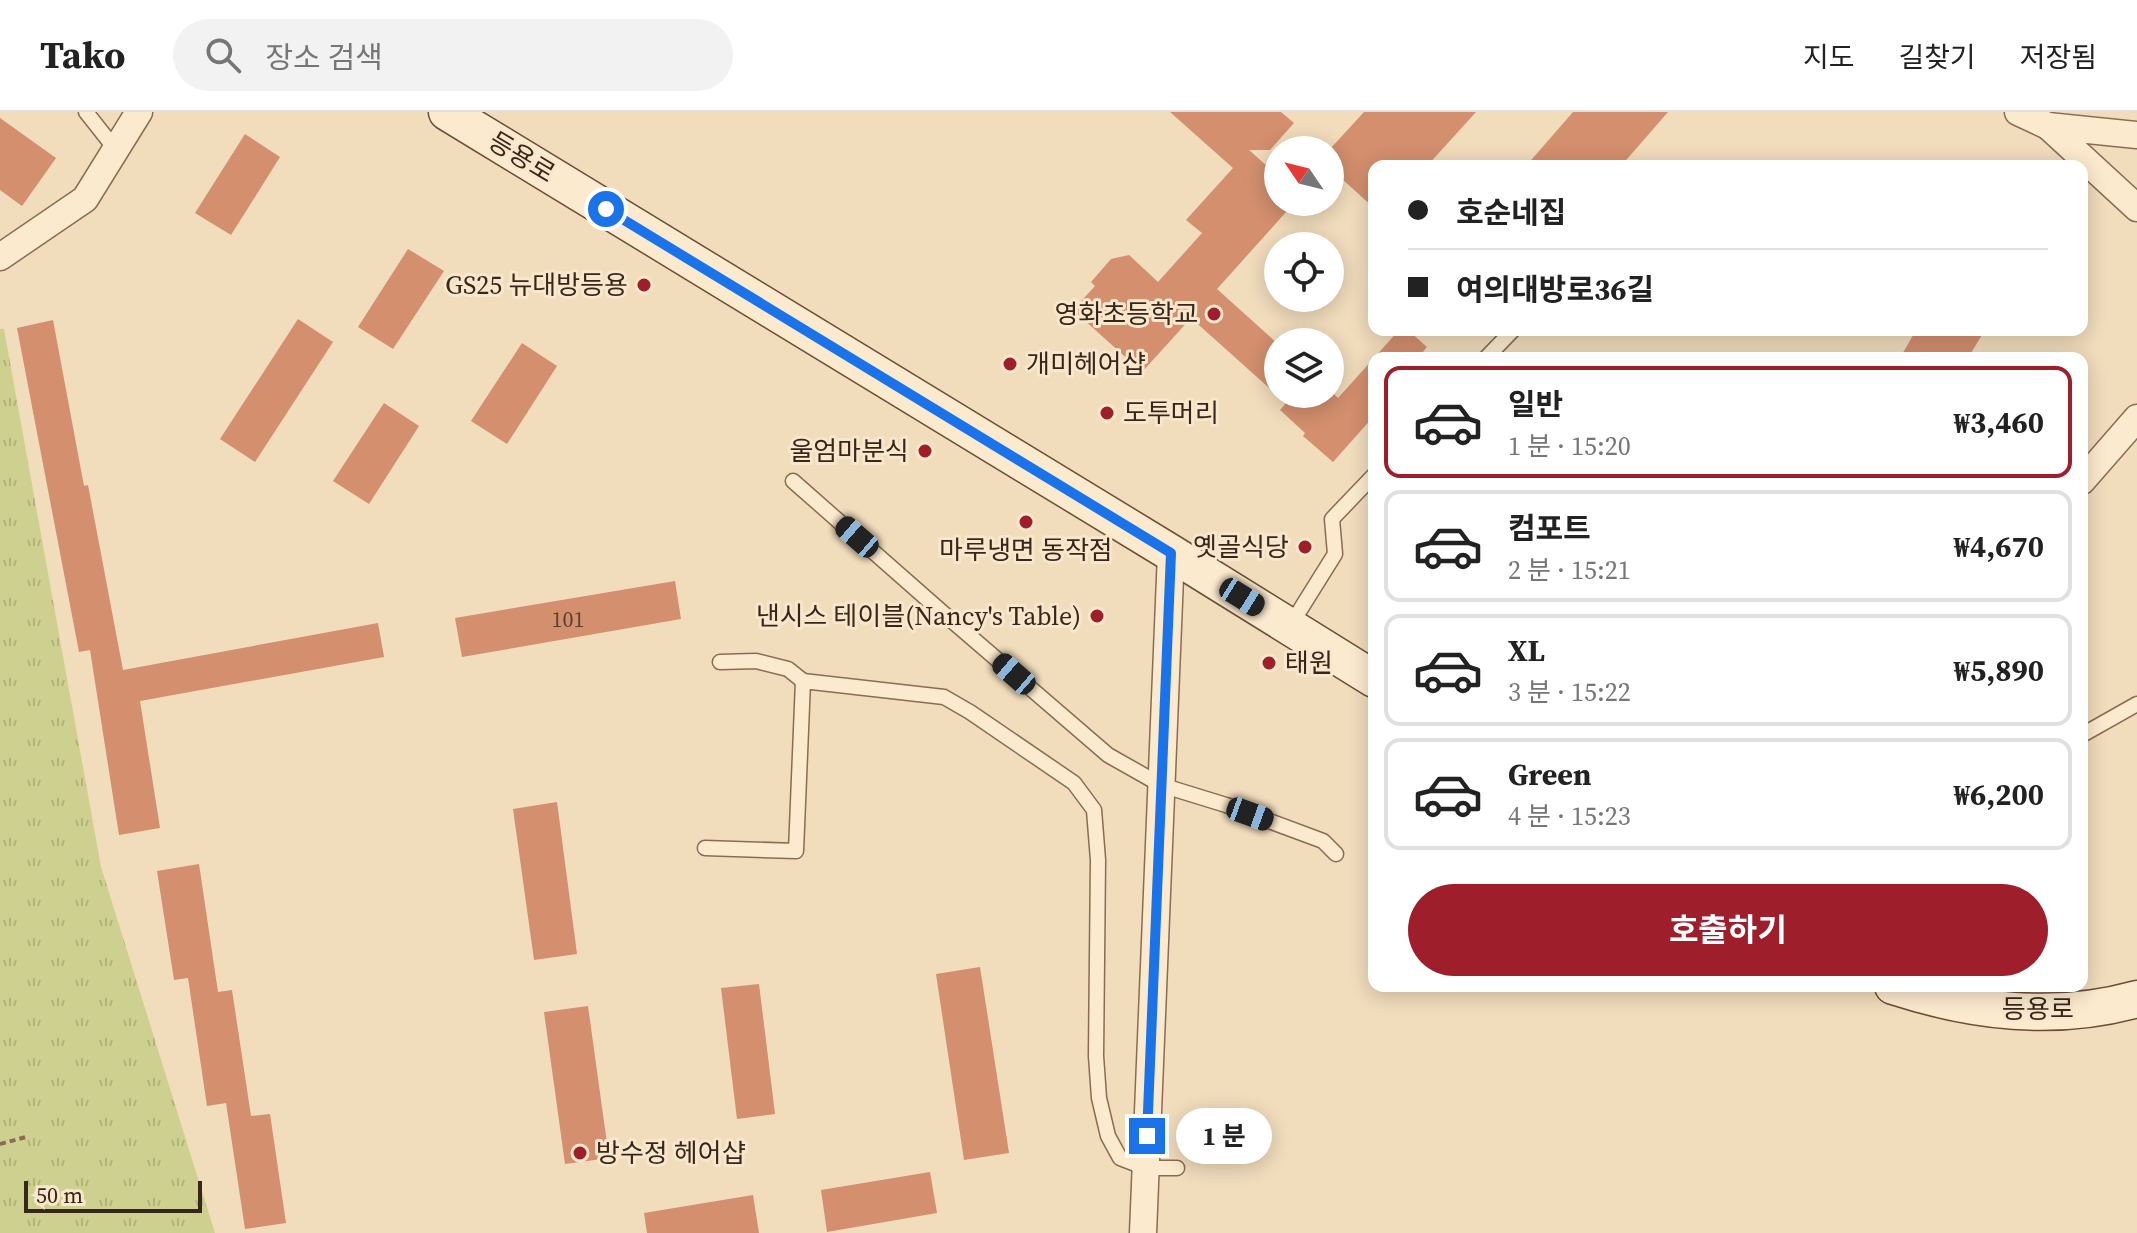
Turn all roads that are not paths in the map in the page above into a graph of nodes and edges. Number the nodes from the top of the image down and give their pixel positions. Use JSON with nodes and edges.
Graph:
{"nodes":[{"id":1,"x":86,"y":112,"type":"edge"},
{"id":2,"x":139,"y":112,"type":"edge"},
{"id":3,"x":447,"y":112,"type":"edge"},
{"id":4,"x":2018,"y":112,"type":"edge"},
{"id":5,"x":2048,"y":126,"type":"junction"},
{"id":6,"x":2137,"y":135,"type":"edge"},
{"id":7,"x":116,"y":150,"type":"junction"},
{"id":8,"x":2085,"y":160,"type":"edge"},
{"id":9,"x":2088,"y":163,"type":"edge"},
{"id":10,"x":2137,"y":208,"type":"edge"},
{"id":11,"x":0,"y":257,"type":"edge"},
{"id":12,"x":1507,"y":336,"type":"edge"},
{"id":13,"x":1492,"y":352,"type":"edge"},
{"id":14,"x":2137,"y":418,"type":"edge"},
{"id":15,"x":2088,"y":474,"type":"edge"},
{"id":16,"x":793,"y":481,"type":"dead end"},
{"id":17,"x":1368,"y":481,"type":"edge"},
{"id":18,"x":1171,"y":553,"type":"junction"},
{"id":19,"x":1290,"y":627,"type":"junction"},
{"id":20,"x":720,"y":662,"type":"dead end"},
{"id":21,"x":1368,"y":675,"type":"edge"},
{"id":22,"x":803,"y":681,"type":"junction"},
{"id":23,"x":2137,"y":704,"type":"edge"},
{"id":24,"x":2088,"y":732,"type":"edge"},
{"id":25,"x":1161,"y":785,"type":"junction"},
{"id":26,"x":705,"y":848,"type":"dead end"},
{"id":27,"x":1336,"y":854,"type":"dead end"},
{"id":28,"x":1911,"y":992,"type":"edge"},
{"id":29,"x":2137,"y":999,"type":"edge"},
{"id":30,"x":1146,"y":1168,"type":"junction"},
{"id":31,"x":1177,"y":1168,"type":"dead end"},
{"id":32,"x":1143,"y":1233,"type":"edge"}],
"edges":[{"from":1,"to":7,"type":"lane"},
{"from":2,"to":7,"type":"street"},
{"from":3,"to":18,"type":"street","name":"등용로"},
{"from":4,"to":5,"type":"street"},
{"from":5,"to":6,"type":"street"},
{"from":5,"to":8,"type":"street"},
{"from":7,"to":11,"type":"street"},
{"from":9,"to":10,"type":"street"},
{"from":12,"to":13,"type":"lane"},
{"from":14,"to":15,"type":"street"},
{"from":16,"to":25,"type":"lane"},
{"from":17,"to":19,"type":"lane"},
{"from":18,"to":19,"type":"street","name":"등용로"},
{"from":18,"to":25,"type":"street"},
{"from":19,"to":21,"type":"street","name":"등용로"},
{"from":20,"to":22,"type":"lane"},
{"from":22,"to":26,"type":"lane"},
{"from":22,"to":30,"type":"lane"},
{"from":23,"to":24,"type":"lane"},
{"from":25,"to":27,"type":"lane"},
{"from":25,"to":30,"type":"street"},
{"from":28,"to":29,"type":"street","name":"등용로"},
{"from":30,"to":31,"type":"lane"},
{"from":30,"to":32,"type":"street"}]}
